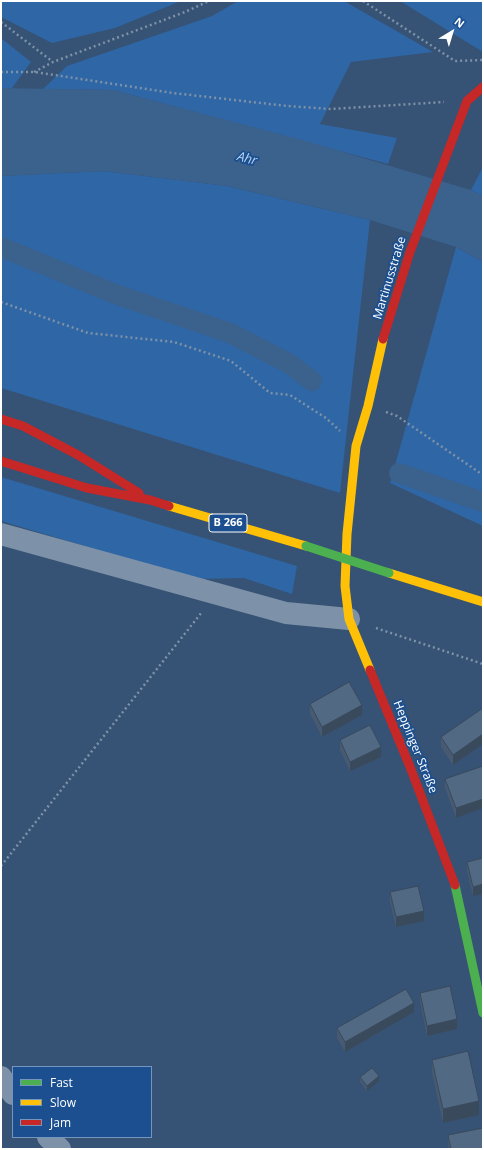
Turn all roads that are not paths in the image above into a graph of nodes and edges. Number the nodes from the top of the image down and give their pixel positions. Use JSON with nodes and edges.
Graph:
{"nodes":[{"id":1,"x":483,"y":87,"type":"edge"},
{"id":2,"x":1,"y":419,"type":"edge"},
{"id":3,"x":1,"y":461,"type":"edge"},
{"id":4,"x":351,"y":489,"type":"joint"},
{"id":5,"x":150,"y":500,"type":"junction"},
{"id":6,"x":1,"y":534,"type":"edge"},
{"id":7,"x":483,"y":602,"type":"edge"},
{"id":8,"x":349,"y":619,"type":"junction"},
{"id":9,"x":483,"y":1013,"type":"edge"},
{"id":10,"x":1,"y":1077,"type":"edge"},
{"id":11,"x":12,"y":1093,"type":"edge"},
{"id":12,"x":49,"y":1138,"type":"edge"},
{"id":13,"x":60,"y":1149,"type":"edge"}],
"edges":[{"from":1,"to":4,"type":"main road","name":"Martinusstraße"},
{"from":2,"to":5,"type":"main road","number":"B 266"},
{"from":3,"to":5,"type":"main road","number":"B 266"},
{"from":4,"to":8,"type":"main road","name":"Heppinger Straße"},
{"from":5,"to":7,"type":"main road","number":"B 266","bridge":true},
{"from":6,"to":8,"type":"street"},
{"from":8,"to":9,"type":"main road","name":"Heppinger Straße"},
{"from":10,"to":11,"type":"street"},
{"from":12,"to":13,"type":"street"}]}
